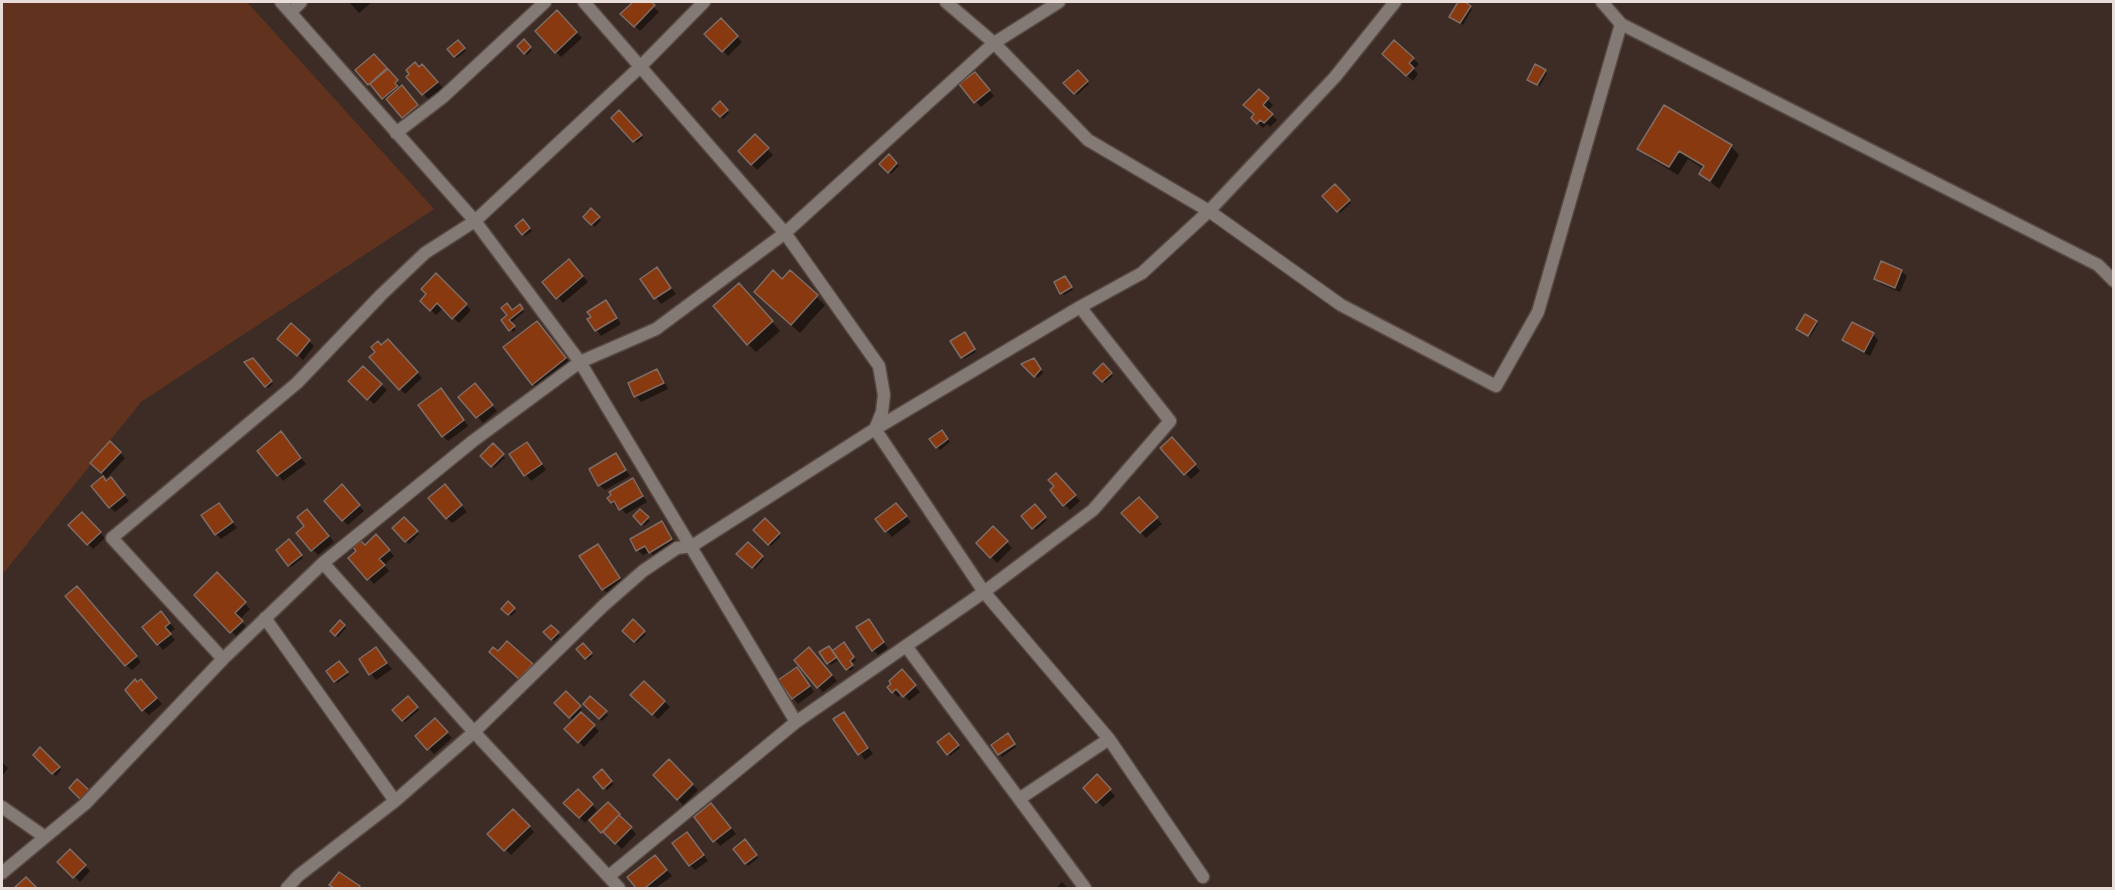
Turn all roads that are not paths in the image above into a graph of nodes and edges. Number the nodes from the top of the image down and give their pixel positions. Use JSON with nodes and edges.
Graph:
{"nodes":[{"id":1,"x":281,"y":2,"type":"edge"},
{"id":2,"x":301,"y":2,"type":"edge"},
{"id":3,"x":545,"y":2,"type":"edge"},
{"id":4,"x":584,"y":2,"type":"edge"},
{"id":5,"x":704,"y":2,"type":"edge"},
{"id":6,"x":946,"y":2,"type":"edge"},
{"id":7,"x":1059,"y":2,"type":"edge"},
{"id":8,"x":1395,"y":2,"type":"edge"},
{"id":9,"x":1602,"y":2,"type":"edge"},
{"id":10,"x":291,"y":12,"type":"junction"},
{"id":11,"x":1621,"y":24,"type":"junction"},
{"id":12,"x":993,"y":43,"type":"junction"},
{"id":13,"x":640,"y":66,"type":"junction"},
{"id":14,"x":396,"y":133,"type":"junction"},
{"id":15,"x":1209,"y":211,"type":"junction"},
{"id":16,"x":475,"y":221,"type":"junction"},
{"id":17,"x":785,"y":233,"type":"junction"},
{"id":18,"x":2114,"y":281,"type":"edge"},
{"id":19,"x":1080,"y":307,"type":"junction"},
{"id":20,"x":580,"y":362,"type":"junction"},
{"id":21,"x":875,"y":429,"type":"junction"},
{"id":22,"x":692,"y":546,"type":"junction"},
{"id":23,"x":323,"y":563,"type":"junction"},
{"id":24,"x":984,"y":592,"type":"junction"},
{"id":25,"x":265,"y":618,"type":"junction"},
{"id":26,"x":906,"y":646,"type":"junction"},
{"id":27,"x":223,"y":659,"type":"junction"},
{"id":28,"x":796,"y":722,"type":"junction"},
{"id":29,"x":474,"y":732,"type":"junction"},
{"id":30,"x":1110,"y":739,"type":"junction"},
{"id":31,"x":1019,"y":799,"type":"junction"},
{"id":32,"x":395,"y":801,"type":"junction"},
{"id":33,"x":2,"y":807,"type":"edge"},
{"id":34,"x":45,"y":837,"type":"junction"},
{"id":35,"x":2,"y":873,"type":"edge"},
{"id":36,"x":609,"y":876,"type":"junction"},
{"id":37,"x":1203,"y":877,"type":"dead end"},
{"id":38,"x":287,"y":888,"type":"edge"},
{"id":39,"x":619,"y":888,"type":"edge"},
{"id":40,"x":1085,"y":888,"type":"edge"}],
"edges":[{"from":1,"to":10,"type":"street"},
{"from":2,"to":10,"type":"street"},
{"from":3,"to":14,"type":"street"},
{"from":4,"to":13,"type":"street"},
{"from":5,"to":13,"type":"street"},
{"from":6,"to":12,"type":"street"},
{"from":7,"to":12,"type":"street"},
{"from":8,"to":15,"type":"street"},
{"from":9,"to":11,"type":"street"},
{"from":10,"to":14,"type":"street"},
{"from":11,"to":15,"type":"street"},
{"from":11,"to":18,"type":"street"},
{"from":12,"to":15,"type":"street"},
{"from":12,"to":17,"type":"street"},
{"from":13,"to":16,"type":"street"},
{"from":13,"to":17,"type":"street"},
{"from":14,"to":16,"type":"street"},
{"from":15,"to":19,"type":"street"},
{"from":16,"to":20,"type":"street"},
{"from":16,"to":27,"type":"street"},
{"from":17,"to":20,"type":"street"},
{"from":17,"to":21,"type":"street"},
{"from":19,"to":21,"type":"street"},
{"from":19,"to":24,"type":"street"},
{"from":20,"to":22,"type":"street"},
{"from":20,"to":23,"type":"street"},
{"from":21,"to":22,"type":"street"},
{"from":21,"to":24,"type":"street"},
{"from":22,"to":28,"type":"street"},
{"from":22,"to":29,"type":"street"},
{"from":23,"to":25,"type":"street"},
{"from":23,"to":29,"type":"street"},
{"from":24,"to":26,"type":"street"},
{"from":24,"to":30,"type":"street"},
{"from":25,"to":27,"type":"street"},
{"from":25,"to":32,"type":"street"},
{"from":26,"to":28,"type":"street"},
{"from":26,"to":31,"type":"street"},
{"from":27,"to":34,"type":"street"},
{"from":28,"to":36,"type":"street"},
{"from":29,"to":32,"type":"street"},
{"from":29,"to":36,"type":"street"},
{"from":30,"to":31,"type":"street"},
{"from":30,"to":37,"type":"street"},
{"from":31,"to":40,"type":"street"},
{"from":32,"to":38,"type":"street"},
{"from":33,"to":34,"type":"street"},
{"from":34,"to":35,"type":"street"},
{"from":36,"to":39,"type":"street"}]}
